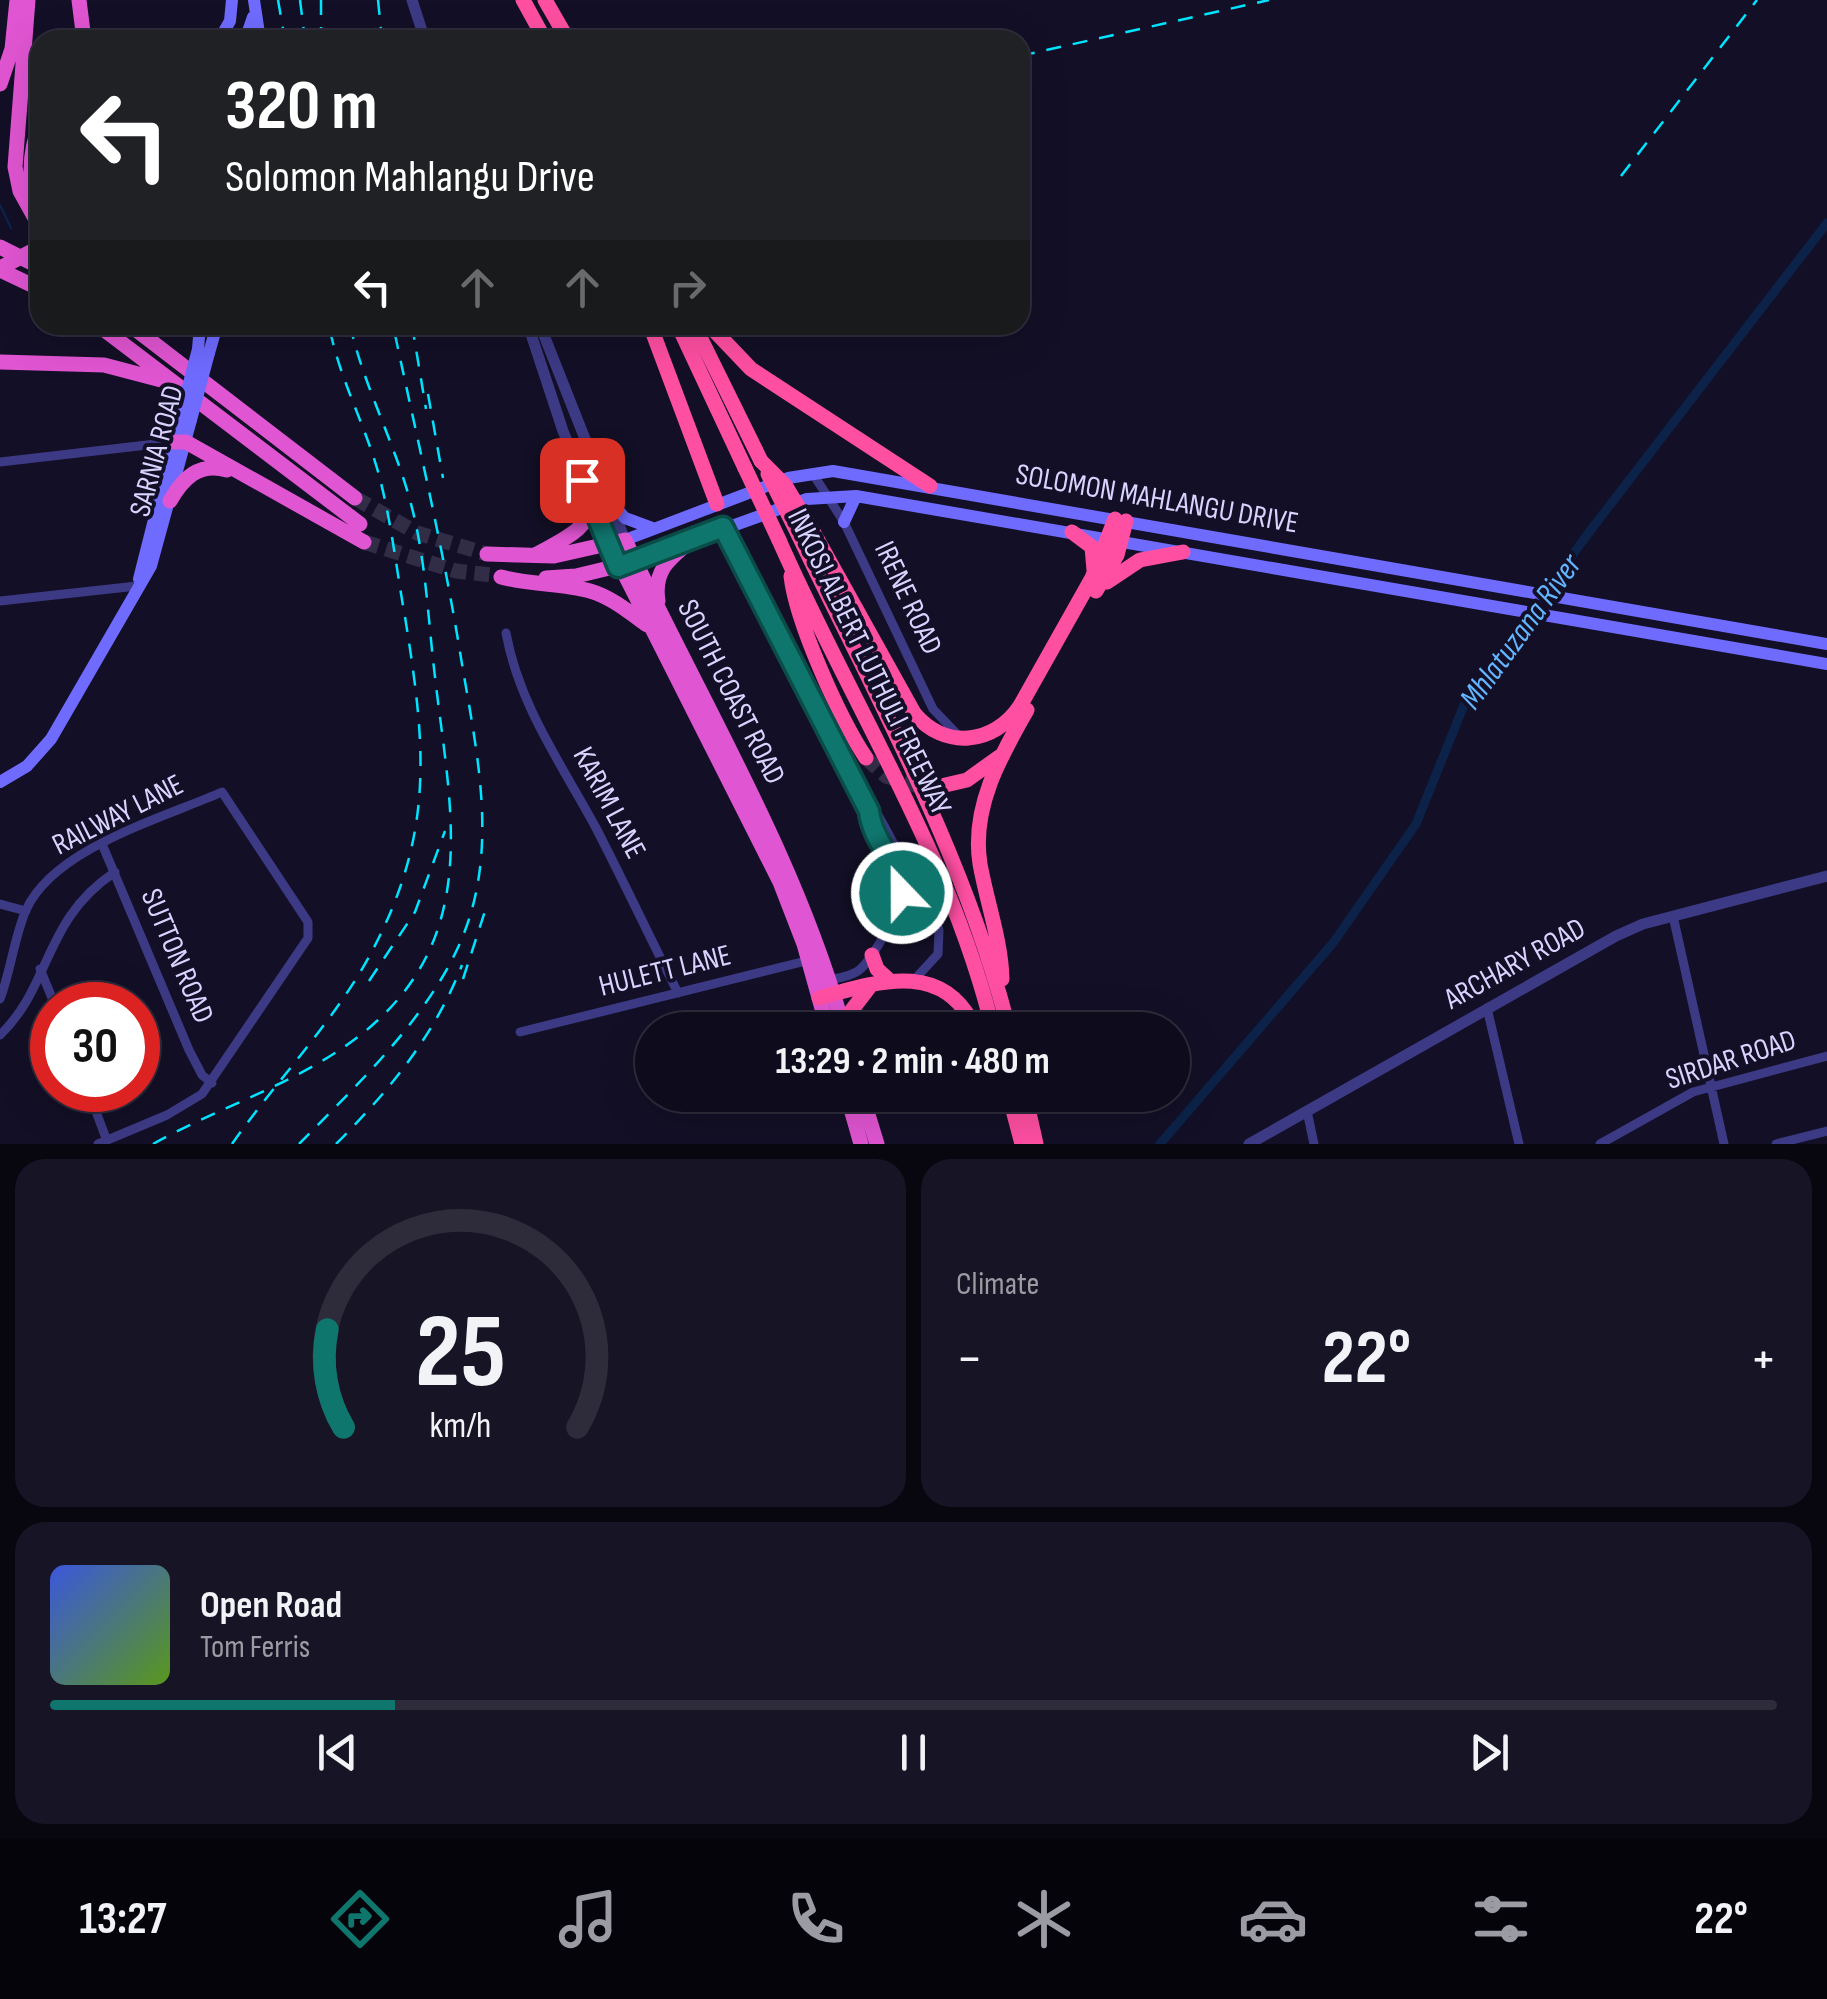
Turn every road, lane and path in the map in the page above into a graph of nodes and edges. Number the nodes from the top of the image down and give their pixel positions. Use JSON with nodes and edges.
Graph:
{"nodes":[{"id":1,"x":17,"y":0,"type":"edge"},
{"id":2,"x":28,"y":0,"type":"edge"},
{"id":3,"x":80,"y":0,"type":"edge"},
{"id":4,"x":232,"y":0,"type":"edge"},
{"id":5,"x":412,"y":0,"type":"edge"},
{"id":6,"x":522,"y":0,"type":"edge"},
{"id":7,"x":545,"y":0,"type":"edge"},
{"id":8,"x":254,"y":2,"type":"edge"},
{"id":9,"x":83,"y":30,"type":"edge"},
{"id":10,"x":225,"y":30,"type":"edge"},
{"id":11,"x":253,"y":30,"type":"edge"},
{"id":12,"x":422,"y":30,"type":"edge"},
{"id":13,"x":540,"y":30,"type":"edge"},
{"id":14,"x":562,"y":30,"type":"edge"},
{"id":15,"x":0,"y":84,"type":"edge"},
{"id":16,"x":30,"y":209,"type":"edge"},
{"id":17,"x":0,"y":247,"type":"edge"},
{"id":18,"x":30,"y":252,"type":"edge"},
{"id":19,"x":30,"y":263,"type":"edge"},
{"id":20,"x":0,"y":269,"type":"edge"},
{"id":21,"x":30,"y":284,"type":"edge"},
{"id":22,"x":111,"y":335,"type":"edge"},
{"id":23,"x":145,"y":335,"type":"edge"},
{"id":24,"x":151,"y":335,"type":"edge"},
{"id":25,"x":202,"y":335,"type":"edge"},
{"id":26,"x":212,"y":335,"type":"edge"},
{"id":27,"x":535,"y":335,"type":"edge"},
{"id":28,"x":538,"y":335,"type":"edge"},
{"id":29,"x":654,"y":335,"type":"edge"},
{"id":30,"x":683,"y":335,"type":"edge"},
{"id":31,"x":699,"y":335,"type":"edge"},
{"id":32,"x":718,"y":335,"type":"edge"},
{"id":33,"x":154,"y":341,"type":"junction"},
{"id":34,"x":204,"y":351,"type":"junction"},
{"id":35,"x":0,"y":362,"type":"edge"},
{"id":36,"x":559,"y":370,"type":"junction"},
{"id":37,"x":545,"y":374,"type":"junction"},
{"id":38,"x":174,"y":383,"type":"junction"},
{"id":39,"x":180,"y":442,"type":"junction"},
{"id":40,"x":0,"y":462,"type":"edge"},
{"id":41,"x":812,"y":472,"type":"junction"},
{"id":42,"x":249,"y":479,"type":"junction"},
{"id":43,"x":930,"y":486,"type":"junction"},
{"id":44,"x":828,"y":495,"type":"junction"},
{"id":45,"x":856,"y":496,"type":"junction"},
{"id":46,"x":606,"y":497,"type":"junction"},
{"id":47,"x":355,"y":498,"type":"tunnel mouth"},
{"id":48,"x":588,"y":499,"type":"junction"},
{"id":49,"x":170,"y":501,"type":"junction"},
{"id":50,"x":717,"y":504,"type":"junction"},
{"id":51,"x":1121,"y":520,"type":"junction"},
{"id":52,"x":844,"y":522,"type":"junction"},
{"id":53,"x":360,"y":524,"type":"tunnel mouth"},
{"id":54,"x":723,"y":527,"type":"junction"},
{"id":55,"x":655,"y":528,"type":"junction"},
{"id":56,"x":804,"y":531,"type":"junction"},
{"id":57,"x":1072,"y":532,"type":"junction"},
{"id":58,"x":692,"y":540,"type":"junction"},
{"id":59,"x":1116,"y":540,"type":"junction"},
{"id":60,"x":364,"y":542,"type":"tunnel mouth"},
{"id":61,"x":617,"y":543,"type":"junction"},
{"id":62,"x":1183,"y":552,"type":"junction"},
{"id":63,"x":487,"y":554,"type":"tunnel mouth"},
{"id":64,"x":534,"y":556,"type":"junction"},
{"id":65,"x":635,"y":561,"type":"junction"},
{"id":66,"x":789,"y":562,"type":"junction"},
{"id":67,"x":618,"y":567,"type":"junction"},
{"id":68,"x":1092,"y":578,"type":"junction"},
{"id":69,"x":137,"y":586,"type":"junction"},
{"id":70,"x":1091,"y":600,"type":"junction"},
{"id":71,"x":0,"y":601,"type":"edge"},
{"id":72,"x":662,"y":615,"type":"junction"},
{"id":73,"x":650,"y":627,"type":"junction"},
{"id":74,"x":506,"y":634,"type":"dead end"},
{"id":75,"x":1827,"y":644,"type":"edge"},
{"id":76,"x":1827,"y":664,"type":"edge"},
{"id":77,"x":963,"y":739,"type":"junction"},
{"id":78,"x":1002,"y":754,"type":"junction"},
{"id":79,"x":866,"y":758,"type":"tunnel mouth"},
{"id":80,"x":732,"y":767,"type":"junction"},
{"id":81,"x":0,"y":782,"type":"edge"},
{"id":82,"x":928,"y":789,"type":"tunnel mouth"},
{"id":83,"x":869,"y":811,"type":"junction"},
{"id":84,"x":102,"y":844,"type":"junction"},
{"id":85,"x":114,"y":872,"type":"junction"},
{"id":86,"x":1827,"y":876,"type":"edge"},
{"id":87,"x":918,"y":886,"type":"junction"},
{"id":88,"x":902,"y":893,"type":"junction"},
{"id":89,"x":0,"y":904,"type":"edge"},
{"id":90,"x":26,"y":912,"type":"junction"},
{"id":91,"x":1673,"y":916,"type":"junction"},
{"id":92,"x":872,"y":955,"type":"junction"},
{"id":93,"x":816,"y":958,"type":"junction"},
{"id":94,"x":40,"y":969,"type":"junction"},
{"id":95,"x":914,"y":980,"type":"junction"},
{"id":96,"x":890,"y":981,"type":"junction"},
{"id":97,"x":45,"y":982,"type":"edge"},
{"id":98,"x":871,"y":985,"type":"junction"},
{"id":99,"x":825,"y":989,"type":"junction"},
{"id":100,"x":678,"y":993,"type":"junction"},
{"id":101,"x":999,"y":993,"type":"junction"},
{"id":102,"x":0,"y":999,"type":"edge"},
{"id":103,"x":1488,"y":1008,"type":"junction"},
{"id":104,"x":833,"y":1012,"type":"edge"},
{"id":105,"x":850,"y":1012,"type":"edge"},
{"id":106,"x":963,"y":1012,"type":"edge"},
{"id":107,"x":989,"y":1012,"type":"edge"},
{"id":108,"x":1004,"y":1012,"type":"edge"},
{"id":109,"x":1,"y":1032,"type":"edge"},
{"id":110,"x":520,"y":1032,"type":"dead end"},
{"id":111,"x":1827,"y":1056,"type":"edge"},
{"id":112,"x":212,"y":1083,"type":"junction"},
{"id":113,"x":1712,"y":1086,"type":"junction"},
{"id":114,"x":1307,"y":1111,"type":"junction"},
{"id":115,"x":94,"y":1112,"type":"edge"},
{"id":116,"x":856,"y":1112,"type":"edge"},
{"id":117,"x":861,"y":1112,"type":"edge"},
{"id":118,"x":1020,"y":1112,"type":"edge"},
{"id":119,"x":1022,"y":1112,"type":"edge"},
{"id":120,"x":1022,"y":1115,"type":"junction"},
{"id":121,"x":1827,"y":1130,"type":"edge"},
{"id":122,"x":102,"y":1142,"type":"edge"},
{"id":123,"x":1026,"y":1143,"type":"edge"},
{"id":124,"x":861,"y":1144,"type":"edge"},
{"id":125,"x":877,"y":1144,"type":"edge"},
{"id":126,"x":1249,"y":1144,"type":"edge"},
{"id":127,"x":1314,"y":1144,"type":"edge"},
{"id":128,"x":1518,"y":1144,"type":"edge"},
{"id":129,"x":1600,"y":1144,"type":"edge"},
{"id":130,"x":1724,"y":1144,"type":"edge"},
{"id":131,"x":1776,"y":1144,"type":"edge"}],
"edges":[{"from":1,"to":15,"type":"highway"},
{"from":2,"to":16,"type":"highway"},
{"from":3,"to":9,"type":"highway"},
{"from":4,"to":10,"type":"main road"},
{"from":5,"to":12,"type":"street"},
{"from":6,"to":13,"type":"highway"},
{"from":7,"to":14,"type":"highway"},
{"from":8,"to":11,"type":"main road"},
{"from":17,"to":19,"type":"highway"},
{"from":18,"to":20,"type":"highway","bridge":true},
{"from":20,"to":21,"type":"highway"},
{"from":22,"to":38,"type":"highway"},
{"from":23,"to":33,"type":"highway"},
{"from":24,"to":33,"type":"highway"},
{"from":25,"to":34,"type":"main road","name":"SARNIA ROAD"},
{"from":26,"to":34,"type":"main road","name":"SARNIA ROAD"},
{"from":27,"to":37,"type":"street","name":"SOUTH COAST ROAD"},
{"from":28,"to":36,"type":"street","name":"SOUTH COAST ROAD"},
{"from":29,"to":50,"type":"highway"},
{"from":30,"to":66,"type":"highway","name":"INKOSI ALBERT LUTHULI FREEWAY","bridge":true},
{"from":31,"to":56,"type":"highway","name":"INKOSI ALBERT LUTHULI FREEWAY","bridge":true},
{"from":32,"to":43,"type":"highway"},
{"from":33,"to":47,"type":"highway"},
{"from":34,"to":39,"type":"main road","name":"SARNIA ROAD","bridge":true},
{"from":35,"to":38,"type":"highway"},
{"from":36,"to":37,"type":"street"},
{"from":36,"to":46,"type":"street","name":"SOUTH COAST ROAD"},
{"from":37,"to":48,"type":"street","name":"SOUTH COAST ROAD"},
{"from":38,"to":53,"type":"highway"},
{"from":39,"to":40,"type":"street"},
{"from":39,"to":42,"type":"highway"},
{"from":39,"to":49,"type":"main road","name":"SARNIA ROAD"},
{"from":39,"to":69,"type":"main road","name":"SARNIA ROAD"},
{"from":41,"to":43,"type":"main road","name":"SOLOMON MAHLANGU DRIVE"},
{"from":41,"to":44,"type":"street","name":"IRENE ROAD"},
{"from":41,"to":50,"type":"main road","name":"SOLOMON MAHLANGU DRIVE"},
{"from":42,"to":49,"type":"highway"},
{"from":42,"to":60,"type":"highway"},
{"from":43,"to":51,"type":"main road","name":"SOLOMON MAHLANGU DRIVE"},
{"from":44,"to":45,"type":"main road","name":"SOLOMON MAHLANGU DRIVE"},
{"from":44,"to":52,"type":"street","name":"IRENE ROAD"},
{"from":44,"to":54,"type":"main road","name":"SOLOMON MAHLANGU DRIVE"},
{"from":45,"to":52,"type":"main road"},
{"from":45,"to":57,"type":"main road","name":"SOLOMON MAHLANGU DRIVE"},
{"from":46,"to":55,"type":"main road"},
{"from":46,"to":61,"type":"street","name":"SOUTH COAST ROAD"},
{"from":48,"to":61,"type":"street","name":"SOUTH COAST ROAD"},
{"from":48,"to":64,"type":"highway"},
{"from":49,"to":69,"type":"main road","name":"SARNIA ROAD"},
{"from":50,"to":55,"type":"main road","name":"SOLOMON MAHLANGU DRIVE"},
{"from":51,"to":59,"type":"highway"},
{"from":51,"to":75,"type":"main road","name":"SOLOMON MAHLANGU DRIVE"},
{"from":52,"to":77,"type":"street","name":"IRENE ROAD"},
{"from":54,"to":58,"type":"main road","name":"SOLOMON MAHLANGU DRIVE"},
{"from":54,"to":83,"type":"street"},
{"from":55,"to":61,"type":"main road","name":"SOLOMON MAHLANGU DRIVE"},
{"from":56,"to":77,"type":"highway"},
{"from":56,"to":101,"type":"highway","name":"INKOSI ALBERT LUTHULI FREEWAY"},
{"from":57,"to":59,"type":"main road","name":"SOLOMON MAHLANGU DRIVE"},
{"from":57,"to":68,"type":"highway"},
{"from":58,"to":65,"type":"main road","name":"SOLOMON MAHLANGU DRIVE"},
{"from":58,"to":72,"type":"highway"},
{"from":59,"to":62,"type":"main road","name":"SOLOMON MAHLANGU DRIVE"},
{"from":59,"to":68,"type":"highway"},
{"from":59,"to":70,"type":"highway"},
{"from":61,"to":64,"type":"highway","name":"SOLOMON MAHLANGU DRIVE"},
{"from":61,"to":65,"type":"highway","name":"SOUTH COAST ROAD"},
{"from":61,"to":67,"type":"highway","name":"SOUTH COAST ROAD"},
{"from":62,"to":70,"type":"highway"},
{"from":62,"to":76,"type":"main road","name":"SOLOMON MAHLANGU DRIVE"},
{"from":63,"to":64,"type":"highway","name":"SOLOMON MAHLANGU DRIVE"},
{"from":65,"to":67,"type":"highway","name":"SOLOMON MAHLANGU DRIVE"},
{"from":65,"to":72,"type":"highway","name":"SOUTH COAST ROAD"},
{"from":66,"to":79,"type":"highway"},
{"from":66,"to":107,"type":"highway","name":"INKOSI ALBERT LUTHULI FREEWAY"},
{"from":67,"to":73,"type":"highway","name":"SOUTH COAST ROAD"},
{"from":67,"to":73,"type":"highway","name":"SOLOMON MAHLANGU DRIVE"},
{"from":68,"to":77,"type":"highway"},
{"from":69,"to":71,"type":"street"},
{"from":69,"to":81,"type":"main road","name":"SARNIA ROAD"},
{"from":70,"to":78,"type":"highway"},
{"from":72,"to":80,"type":"highway","name":"SOUTH COAST ROAD"},
{"from":73,"to":80,"type":"highway","name":"SOUTH COAST ROAD"},
{"from":74,"to":100,"type":"street","name":"KARIM LANE"},
{"from":78,"to":82,"type":"highway"},
{"from":78,"to":101,"type":"highway"},
{"from":80,"to":93,"type":"highway","name":"SOUTH COAST ROAD"},
{"from":83,"to":87,"type":"street"},
{"from":83,"to":88,"type":"street"},
{"from":84,"to":85,"type":"street","name":"SUTTON ROAD"},
{"from":84,"to":90,"type":"street","name":"RAILWAY LANE"},
{"from":84,"to":112,"type":"street","name":"RAILWAY LANE"},
{"from":85,"to":94,"type":"street"},
{"from":85,"to":112,"type":"street","name":"SUTTON ROAD"},
{"from":86,"to":91,"type":"street","name":"ARCHARY ROAD"},
{"from":87,"to":88,"type":"street"},
{"from":87,"to":95,"type":"street"},
{"from":88,"to":92,"type":"street"},
{"from":89,"to":90,"type":"street"},
{"from":90,"to":102,"type":"street","name":"RAILWAY LANE"},
{"from":91,"to":103,"type":"street","name":"ARCHARY ROAD"},
{"from":91,"to":113,"type":"street"},
{"from":92,"to":96,"type":"highway"},
{"from":92,"to":99,"type":"street"},
{"from":93,"to":99,"type":"highway","name":"SOUTH COAST ROAD"},
{"from":93,"to":100,"type":"street","name":"HULETT LANE"},
{"from":94,"to":97,"type":"street"},
{"from":94,"to":109,"type":"street"},
{"from":95,"to":96,"type":"highway"},
{"from":95,"to":106,"type":"highway"},
{"from":96,"to":98,"type":"highway"},
{"from":98,"to":99,"type":"highway"},
{"from":98,"to":105,"type":"highway"},
{"from":99,"to":104,"type":"highway","name":"SOUTH COAST ROAD"},
{"from":100,"to":110,"type":"street","name":"HULETT LANE"},
{"from":101,"to":108,"type":"highway","name":"INKOSI ALBERT LUTHULI FREEWAY"},
{"from":103,"to":114,"type":"street","name":"ARCHARY ROAD"},
{"from":103,"to":128,"type":"street"},
{"from":111,"to":113,"type":"street","name":"SIRDAR ROAD"},
{"from":112,"to":122,"type":"street"},
{"from":113,"to":129,"type":"street","name":"SIRDAR ROAD"},
{"from":113,"to":130,"type":"street"},
{"from":114,"to":126,"type":"street","name":"ARCHARY ROAD"},
{"from":114,"to":127,"type":"street"},
{"from":115,"to":122,"type":"street"},
{"from":116,"to":124,"type":"highway"},
{"from":117,"to":125,"type":"highway"},
{"from":118,"to":120,"type":"highway"},
{"from":119,"to":120,"type":"highway"},
{"from":120,"to":123,"type":"highway"},
{"from":121,"to":131,"type":"street"}]}
